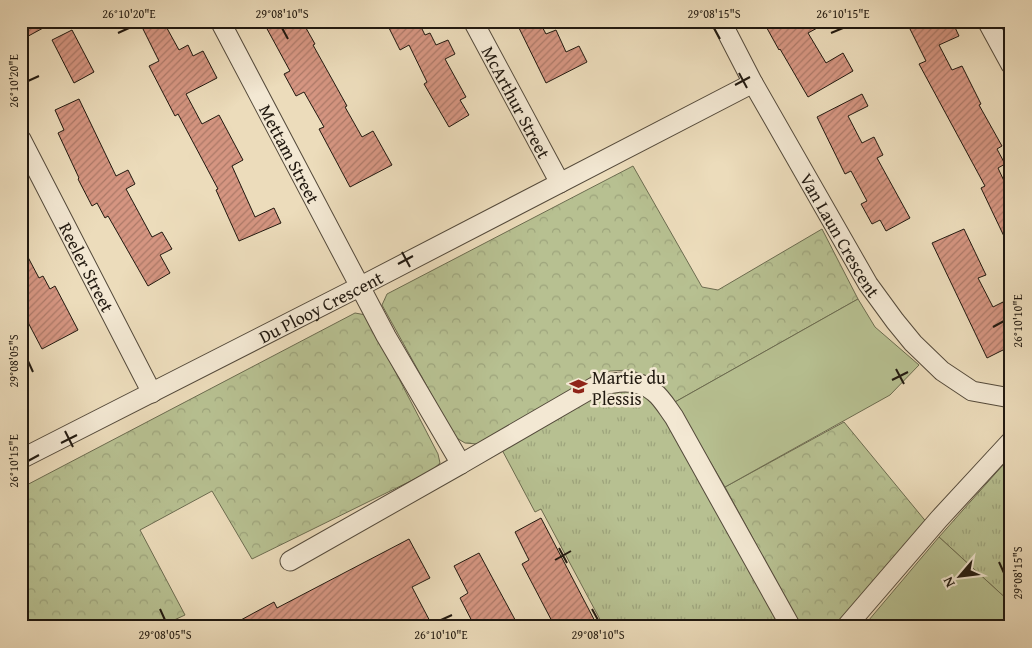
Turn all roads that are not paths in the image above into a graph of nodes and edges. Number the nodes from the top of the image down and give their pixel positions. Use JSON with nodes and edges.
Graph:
{"nodes":[{"id":1,"x":220,"y":21,"type":"edge"},
{"id":2,"x":473,"y":21,"type":"edge"},
{"id":3,"x":721,"y":21,"type":"edge"},
{"id":4,"x":988,"y":21,"type":"edge"},
{"id":5,"x":1011,"y":65,"type":"edge"},
{"id":6,"x":754,"y":83,"type":"junction"},
{"id":7,"x":21,"y":139,"type":"edge"},
{"id":8,"x":560,"y":183,"type":"junction"},
{"id":9,"x":361,"y":286,"type":"junction"},
{"id":10,"x":152,"y":393,"type":"junction"},
{"id":11,"x":1011,"y":397,"type":"edge"},
{"id":12,"x":1011,"y":441,"type":"edge"},
{"id":13,"x":21,"y":459,"type":"edge"},
{"id":14,"x":461,"y":464,"type":"junction"},
{"id":15,"x":290,"y":560,"type":"dead end"},
{"id":16,"x":791,"y":627,"type":"edge"},
{"id":17,"x":846,"y":627,"type":"edge"}],
"edges":[{"from":1,"to":9,"type":"street","name":"Mettam Street"},
{"from":2,"to":8,"type":"street","name":"McArthur Street"},
{"from":3,"to":6,"type":"street","name":"Van Laun Crescent"},
{"from":4,"to":5,"type":"street"},
{"from":6,"to":8,"type":"street","name":"Du Plooy Crescent"},
{"from":6,"to":11,"type":"street","name":"Van Laun Crescent"},
{"from":7,"to":10,"type":"street","name":"Reeler Street"},
{"from":8,"to":9,"type":"street","name":"Du Plooy Crescent"},
{"from":9,"to":10,"type":"street","name":"Du Plooy Crescent"},
{"from":9,"to":14,"type":"street","name":"Mettam Street"},
{"from":10,"to":13,"type":"street","name":"Du Plooy Crescent"},
{"from":12,"to":17,"type":"street"},
{"from":14,"to":15,"type":"street"},
{"from":14,"to":16,"type":"street"}]}
